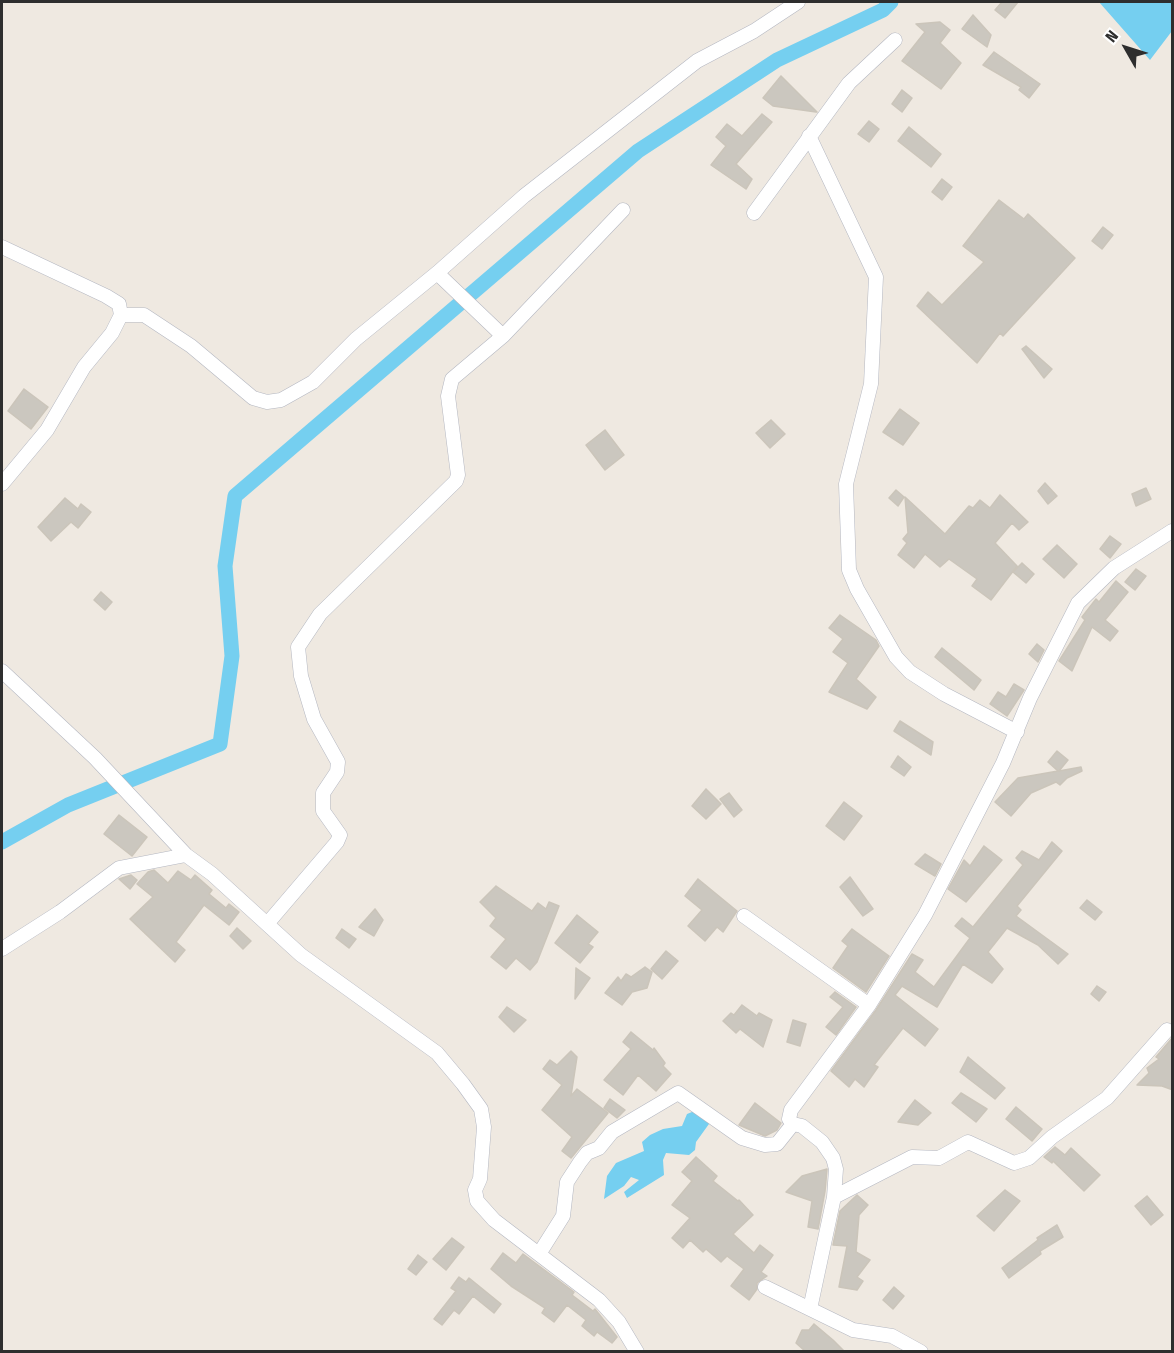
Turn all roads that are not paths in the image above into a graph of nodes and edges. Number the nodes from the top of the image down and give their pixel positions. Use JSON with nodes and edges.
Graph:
{"nodes":[{"id":1,"x":798,"y":2,"type":"edge"},
{"id":2,"x":895,"y":40,"type":"dead end"},
{"id":3,"x":809,"y":136,"type":"junction"},
{"id":4,"x":623,"y":210,"type":"dead end"},
{"id":5,"x":754,"y":213,"type":"dead end"},
{"id":6,"x":2,"y":247,"type":"edge"},
{"id":7,"x":437,"y":273,"type":"junction"},
{"id":8,"x":121,"y":315,"type":"junction"},
{"id":9,"x":503,"y":336,"type":"junction"},
{"id":10,"x":2,"y":484,"type":"edge"},
{"id":11,"x":1173,"y":531,"type":"edge"},
{"id":12,"x":2,"y":671,"type":"edge"},
{"id":13,"x":1017,"y":732,"type":"junction"},
{"id":14,"x":186,"y":855,"type":"junction"},
{"id":15,"x":744,"y":916,"type":"dead end"},
{"id":16,"x":267,"y":924,"type":"junction"},
{"id":17,"x":2,"y":949,"type":"edge"},
{"id":18,"x":869,"y":1005,"type":"junction"},
{"id":19,"x":1167,"y":1030,"type":"dead end"},
{"id":20,"x":793,"y":1124,"type":"junction"},
{"id":21,"x":834,"y":1197,"type":"junction"},
{"id":22,"x":539,"y":1254,"type":"junction"},
{"id":23,"x":765,"y":1287,"type":"dead end"},
{"id":24,"x":810,"y":1309,"type":"junction"},
{"id":25,"x":637,"y":1352,"type":"edge"},
{"id":26,"x":921,"y":1352,"type":"edge"}],
"edges":[{"from":1,"to":7,"type":"street"},
{"from":2,"to":3,"type":"street"},
{"from":3,"to":5,"type":"street"},
{"from":3,"to":13,"type":"street"},
{"from":4,"to":9,"type":"street"},
{"from":6,"to":8,"type":"street"},
{"from":7,"to":8,"type":"street"},
{"from":7,"to":9,"type":"street"},
{"from":8,"to":10,"type":"street"},
{"from":9,"to":16,"type":"street"},
{"from":11,"to":13,"type":"street"},
{"from":12,"to":14,"type":"street"},
{"from":13,"to":18,"type":"street"},
{"from":14,"to":16,"type":"street"},
{"from":14,"to":17,"type":"street"},
{"from":15,"to":18,"type":"street"},
{"from":16,"to":22,"type":"street"},
{"from":18,"to":20,"type":"street"},
{"from":19,"to":21,"type":"street"},
{"from":20,"to":21,"type":"street"},
{"from":20,"to":22,"type":"street"},
{"from":21,"to":24,"type":"street"},
{"from":22,"to":25,"type":"street"},
{"from":23,"to":24,"type":"street"},
{"from":24,"to":26,"type":"street"}]}
